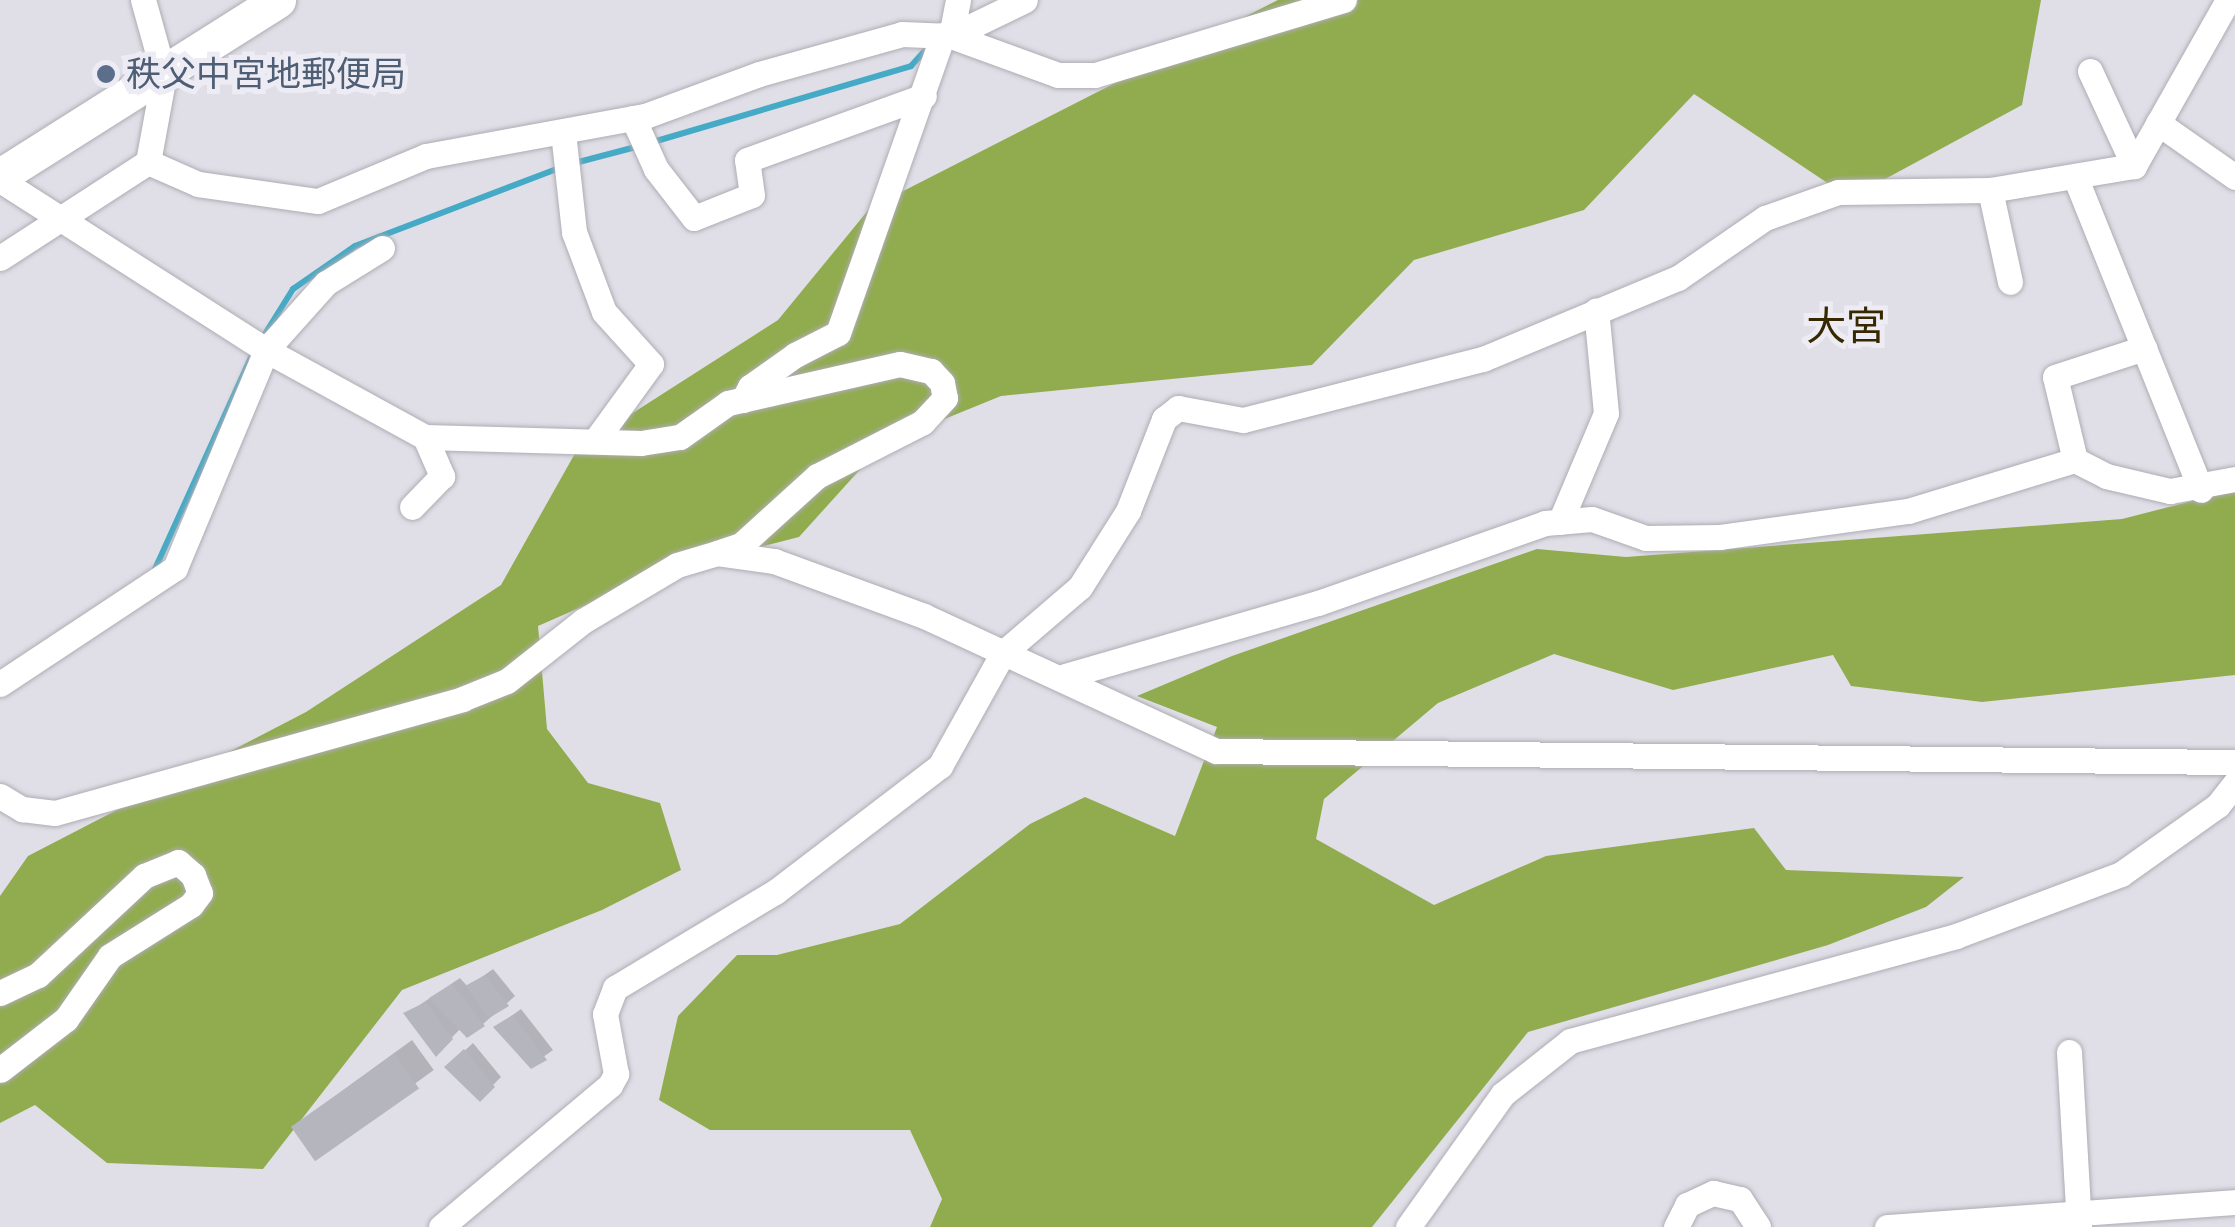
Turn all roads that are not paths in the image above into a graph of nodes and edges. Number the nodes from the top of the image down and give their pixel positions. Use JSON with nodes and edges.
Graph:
{"nodes":[{"id":1,"x":143,"y":0,"type":"edge"},
{"id":2,"x":278,"y":0,"type":"edge"},
{"id":3,"x":958,"y":0,"type":"edge"},
{"id":4,"x":1026,"y":0,"type":"edge"},
{"id":5,"x":1344,"y":0,"type":"edge"},
{"id":6,"x":2228,"y":0,"type":"edge"},
{"id":7,"x":947,"y":36,"type":"junction"},
{"id":8,"x":2090,"y":71,"type":"dead end"},
{"id":9,"x":164,"y":75,"type":"junction"},
{"id":10,"x":924,"y":96,"type":"junction"},
{"id":11,"x":633,"y":118,"type":"junction"},
{"id":12,"x":2158,"y":122,"type":"junction"},
{"id":13,"x":563,"y":132,"type":"junction"},
{"id":14,"x":148,"y":162,"type":"junction"},
{"id":15,"x":2134,"y":166,"type":"junction"},
{"id":16,"x":2235,"y":177,"type":"edge"},
{"id":17,"x":0,"y":178,"type":"edge"},
{"id":18,"x":2076,"y":180,"type":"junction"},
{"id":19,"x":1990,"y":190,"type":"junction"},
{"id":20,"x":59,"y":222,"type":"junction"},
{"id":21,"x":382,"y":248,"type":"dead end"},
{"id":22,"x":0,"y":258,"type":"edge"},
{"id":23,"x":2010,"y":282,"type":"dead end"},
{"id":24,"x":1596,"y":310,"type":"junction"},
{"id":25,"x":2144,"y":348,"type":"junction"},
{"id":26,"x":266,"y":350,"type":"junction"},
{"id":27,"x":743,"y":400,"type":"junction"},
{"id":28,"x":425,"y":437,"type":"junction"},
{"id":29,"x":595,"y":442,"type":"junction"},
{"id":30,"x":2075,"y":460,"type":"junction"},
{"id":31,"x":2235,"y":479,"type":"edge"},
{"id":32,"x":2201,"y":490,"type":"junction"},
{"id":33,"x":412,"y":506,"type":"dead end"},
{"id":34,"x":1560,"y":522,"type":"junction"},
{"id":35,"x":717,"y":554,"type":"junction"},
{"id":36,"x":1003,"y":654,"type":"junction"},
{"id":37,"x":1065,"y":676,"type":"junction"},
{"id":38,"x":0,"y":684,"type":"edge"},
{"id":39,"x":2235,"y":762,"type":"edge"},
{"id":40,"x":2235,"y":783,"type":"edge"},
{"id":41,"x":0,"y":796,"type":"edge"},
{"id":42,"x":0,"y":993,"type":"edge"},
{"id":43,"x":2070,"y":1052,"type":"dead end"},
{"id":44,"x":0,"y":1070,"type":"edge"},
{"id":45,"x":2235,"y":1202,"type":"edge"},
{"id":46,"x":2079,"y":1221,"type":"edge"},
{"id":47,"x":441,"y":1227,"type":"edge"},
{"id":48,"x":1408,"y":1227,"type":"edge"},
{"id":49,"x":1676,"y":1227,"type":"edge"},
{"id":50,"x":1758,"y":1227,"type":"edge"},
{"id":51,"x":1886,"y":1227,"type":"edge"}],
"edges":[{"from":1,"to":9,"type":"street"},
{"from":2,"to":9,"type":"highway"},
{"from":3,"to":7,"type":"street"},
{"from":4,"to":7,"type":"street"},
{"from":5,"to":7,"type":"street"},
{"from":6,"to":12,"type":"street"},
{"from":7,"to":10,"type":"street"},
{"from":7,"to":11,"type":"street"},
{"from":8,"to":15,"type":"street"},
{"from":9,"to":14,"type":"street"},
{"from":9,"to":17,"type":"highway"},
{"from":10,"to":11,"type":"street"},
{"from":10,"to":27,"type":"street"},
{"from":11,"to":13,"type":"street"},
{"from":12,"to":15,"type":"street"},
{"from":12,"to":16,"type":"street"},
{"from":13,"to":14,"type":"street"},
{"from":13,"to":29,"type":"street"},
{"from":14,"to":20,"type":"street"},
{"from":15,"to":18,"type":"street"},
{"from":17,"to":20,"type":"street"},
{"from":18,"to":19,"type":"street"},
{"from":18,"to":25,"type":"street"},
{"from":19,"to":23,"type":"street"},
{"from":19,"to":24,"type":"street"},
{"from":20,"to":22,"type":"street"},
{"from":20,"to":26,"type":"street"},
{"from":21,"to":26,"type":"street"},
{"from":24,"to":34,"type":"street"},
{"from":24,"to":36,"type":"street"},
{"from":25,"to":30,"type":"street"},
{"from":25,"to":32,"type":"street"},
{"from":26,"to":28,"type":"street"},
{"from":26,"to":38,"type":"street"},
{"from":27,"to":29,"type":"street"},
{"from":27,"to":35,"type":"street"},
{"from":28,"to":29,"type":"street"},
{"from":28,"to":33,"type":"street"},
{"from":30,"to":32,"type":"street"},
{"from":30,"to":34,"type":"street"},
{"from":31,"to":32,"type":"street"},
{"from":34,"to":37,"type":"street"},
{"from":35,"to":36,"type":"street"},
{"from":35,"to":41,"type":"street"},
{"from":36,"to":37,"type":"street"},
{"from":36,"to":47,"type":"street"},
{"from":37,"to":39,"type":"street"},
{"from":40,"to":48,"type":"street"},
{"from":42,"to":44,"type":"street"},
{"from":43,"to":46,"type":"street"},
{"from":45,"to":46,"type":"street"},
{"from":46,"to":51,"type":"street"},
{"from":49,"to":50,"type":"street"}]}
